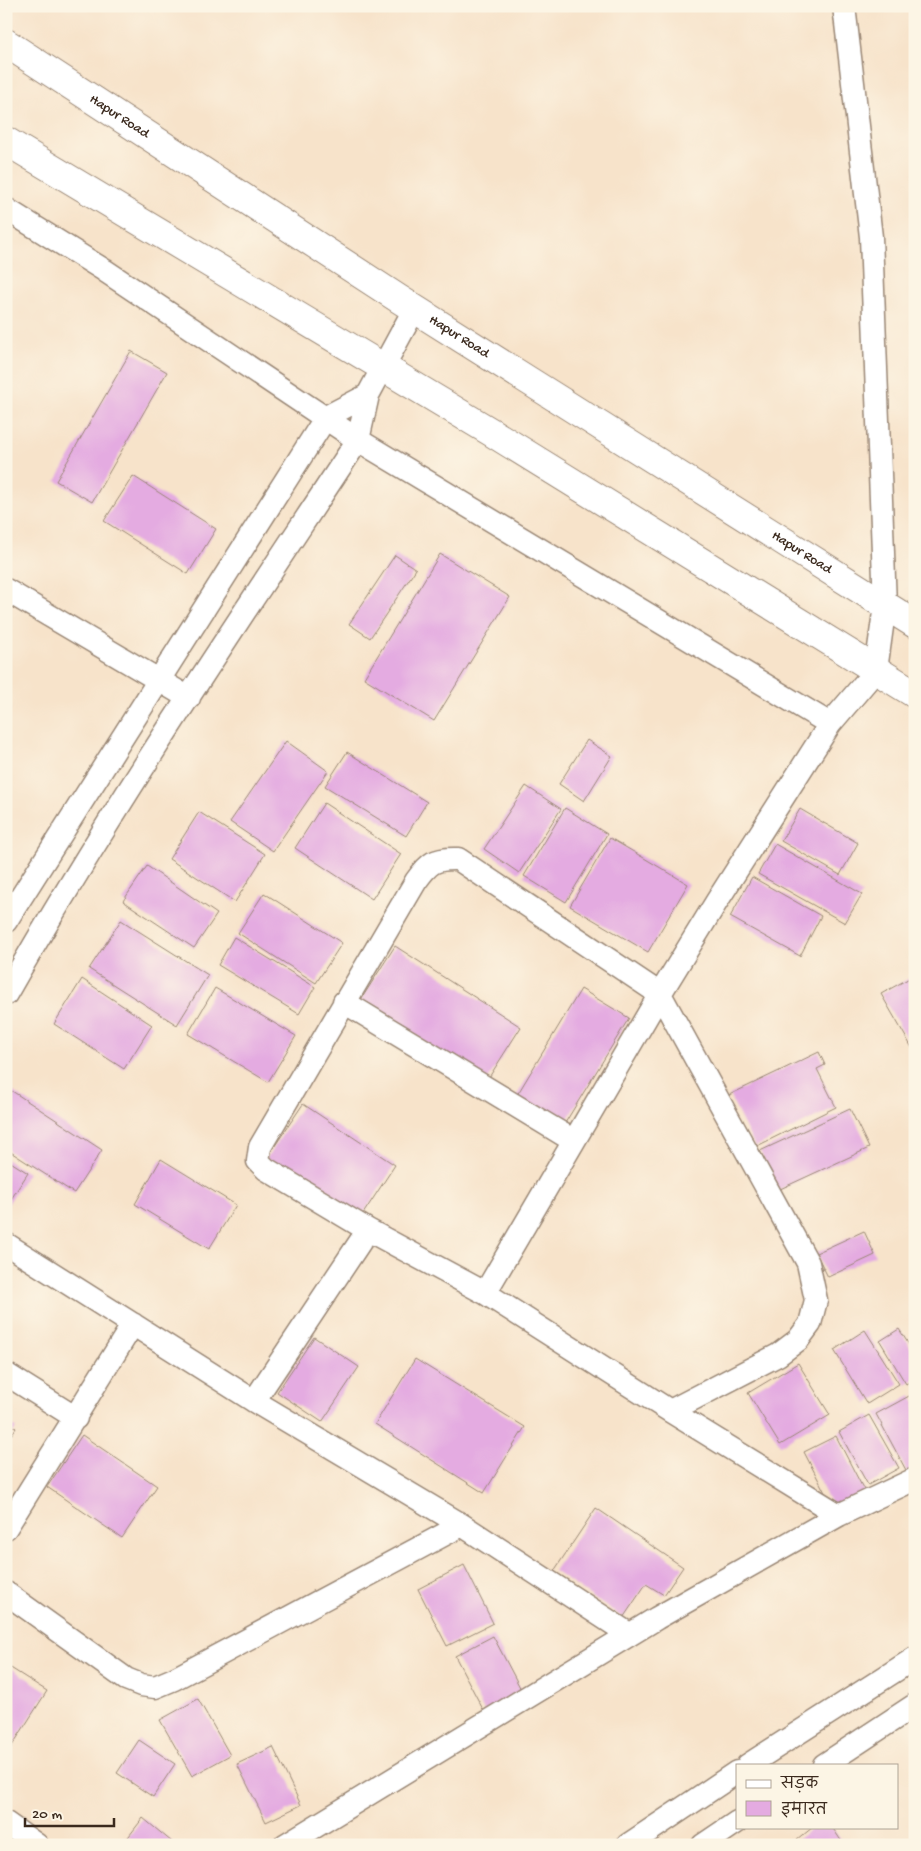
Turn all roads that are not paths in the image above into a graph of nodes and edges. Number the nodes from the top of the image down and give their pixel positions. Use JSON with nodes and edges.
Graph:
{"nodes":[{"id":1,"x":844,"y":6,"type":"edge"},
{"id":2,"x":6,"y":43,"type":"edge"},
{"id":3,"x":6,"y":141,"type":"edge"},
{"id":4,"x":6,"y":209,"type":"edge"},
{"id":5,"x":414,"y":308,"type":"junction"},
{"id":6,"x":382,"y":367,"type":"junction"},
{"id":7,"x":368,"y":394,"type":"junction"},
{"id":8,"x":326,"y":417,"type":"junction"},
{"id":9,"x":358,"y":440,"type":"junction"},
{"id":10,"x":6,"y":590,"type":"edge"},
{"id":11,"x":885,"y":605,"type":"junction"},
{"id":12,"x":915,"y":624,"type":"edge"},
{"id":13,"x":876,"y":670,"type":"junction"},
{"id":14,"x":159,"y":679,"type":"junction"},
{"id":15,"x":915,"y":694,"type":"edge"},
{"id":16,"x":189,"y":698,"type":"junction"},
{"id":17,"x":830,"y":724,"type":"junction"},
{"id":18,"x":6,"y":921,"type":"edge"},
{"id":19,"x":6,"y":994,"type":"edge"},
{"id":20,"x":660,"y":994,"type":"junction"},
{"id":21,"x":344,"y":1002,"type":"junction"},
{"id":22,"x":574,"y":1141,"type":"junction"},
{"id":23,"x":368,"y":1230,"type":"junction"},
{"id":24,"x":6,"y":1244,"type":"edge"},
{"id":25,"x":485,"y":1293,"type":"junction"},
{"id":26,"x":133,"y":1324,"type":"junction"},
{"id":27,"x":6,"y":1374,"type":"edge"},
{"id":28,"x":254,"y":1401,"type":"junction"},
{"id":29,"x":670,"y":1411,"type":"junction"},
{"id":30,"x":76,"y":1418,"type":"junction"},
{"id":31,"x":915,"y":1479,"type":"edge"},
{"id":32,"x":839,"y":1514,"type":"junction"},
{"id":33,"x":462,"y":1525,"type":"junction"},
{"id":34,"x":6,"y":1528,"type":"edge"},
{"id":35,"x":6,"y":1593,"type":"edge"},
{"id":36,"x":629,"y":1634,"type":"junction"},
{"id":37,"x":915,"y":1658,"type":"edge"},
{"id":38,"x":915,"y":1705,"type":"edge"},
{"id":39,"x":750,"y":1764,"type":"edge"},
{"id":40,"x":826,"y":1764,"type":"edge"},
{"id":41,"x":736,"y":1773,"type":"edge"},
{"id":42,"x":6,"y":1823,"type":"edge"},
{"id":43,"x":736,"y":1823,"type":"edge"},
{"id":44,"x":38,"y":1845,"type":"edge"},
{"id":45,"x":284,"y":1845,"type":"edge"},
{"id":46,"x":628,"y":1845,"type":"edge"},
{"id":47,"x":703,"y":1845,"type":"edge"}],
"edges":[{"from":1,"to":11,"type":"street"},
{"from":2,"to":5,"type":"main road","name":"Hapur Road"},
{"from":3,"to":6,"type":"main road"},
{"from":4,"to":8,"type":"street"},
{"from":5,"to":6,"type":"street"},
{"from":5,"to":11,"type":"main road","name":"Hapur Road"},
{"from":6,"to":7,"type":"street"},
{"from":6,"to":13,"type":"main road"},
{"from":7,"to":8,"type":"street"},
{"from":7,"to":9,"type":"street"},
{"from":8,"to":9,"type":"street"},
{"from":8,"to":14,"type":"street"},
{"from":9,"to":16,"type":"street"},
{"from":9,"to":17,"type":"street"},
{"from":10,"to":14,"type":"street"},
{"from":11,"to":12,"type":"main road","name":"Hapur Road"},
{"from":11,"to":13,"type":"street"},
{"from":13,"to":15,"type":"main road"},
{"from":13,"to":17,"type":"street"},
{"from":14,"to":16,"type":"street"},
{"from":14,"to":18,"type":"street"},
{"from":16,"to":19,"type":"street"},
{"from":17,"to":20,"type":"street"},
{"from":20,"to":21,"type":"street"},
{"from":20,"to":22,"type":"street"},
{"from":20,"to":29,"type":"street"},
{"from":21,"to":22,"type":"street"},
{"from":21,"to":23,"type":"street"},
{"from":22,"to":25,"type":"street"},
{"from":23,"to":25,"type":"street"},
{"from":23,"to":28,"type":"street"},
{"from":24,"to":26,"type":"street"},
{"from":25,"to":29,"type":"street"},
{"from":26,"to":28,"type":"street"},
{"from":26,"to":30,"type":"street"},
{"from":27,"to":30,"type":"street"},
{"from":28,"to":33,"type":"street"},
{"from":29,"to":32,"type":"street"},
{"from":30,"to":34,"type":"street"},
{"from":31,"to":32,"type":"street"},
{"from":32,"to":36,"type":"street"},
{"from":33,"to":35,"type":"street"},
{"from":33,"to":36,"type":"street"},
{"from":36,"to":45,"type":"street"},
{"from":37,"to":39,"type":"street"},
{"from":38,"to":40,"type":"street"},
{"from":41,"to":46,"type":"street"},
{"from":42,"to":44,"type":"street"},
{"from":43,"to":47,"type":"street"}]}
